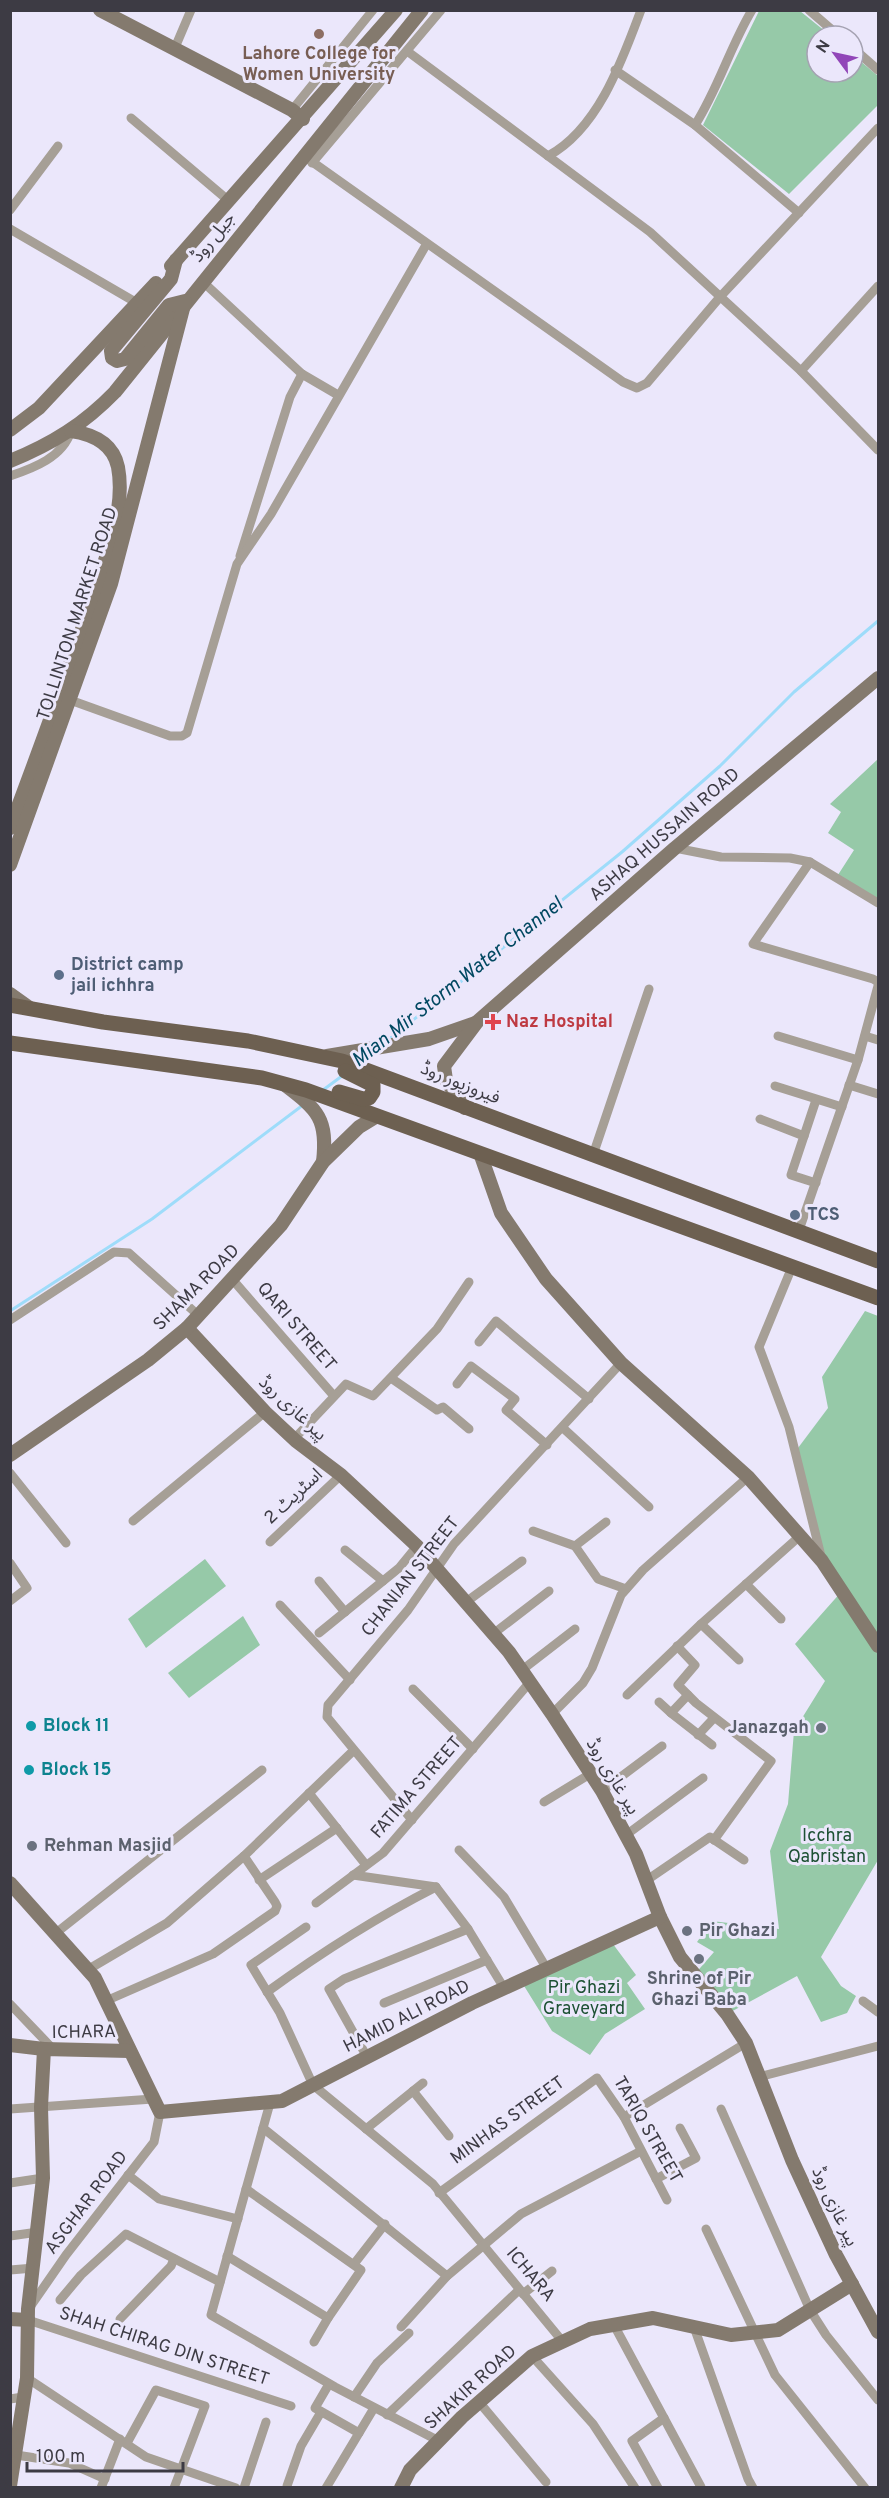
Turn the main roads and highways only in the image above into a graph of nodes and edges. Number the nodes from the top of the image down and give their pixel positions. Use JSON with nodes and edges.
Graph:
{"nodes":[{"id":1,"x":10,"y":1005,"type":"edge"},
{"id":2,"x":10,"y":1043,"type":"edge"},
{"id":3,"x":304,"y":1052,"type":"junction"},
{"id":4,"x":262,"y":1078,"type":"junction"},
{"id":5,"x":798,"y":1233,"type":"junction"},
{"id":6,"x":879,"y":1261,"type":"edge"},
{"id":7,"x":792,"y":1267,"type":"junction"},
{"id":8,"x":879,"y":1267,"type":"edge"},
{"id":9,"x":879,"y":1290,"type":"edge"},
{"id":10,"x":879,"y":1298,"type":"edge"}],
"edges":[{"from":1,"to":3,"type":"main road","name":"فیروزپور روڈ"},
{"from":2,"to":4,"type":"main road"},
{"from":3,"to":4,"type":"main road"},
{"from":3,"to":5,"type":"main road","name":"فیروزپور روڈ"},
{"from":4,"to":7,"type":"main road"},
{"from":5,"to":6,"type":"main road","name":"فیروزپور روڈ"},
{"from":5,"to":8,"type":"main road"},
{"from":7,"to":9,"type":"main road"},
{"from":7,"to":10,"type":"main road"}]}
